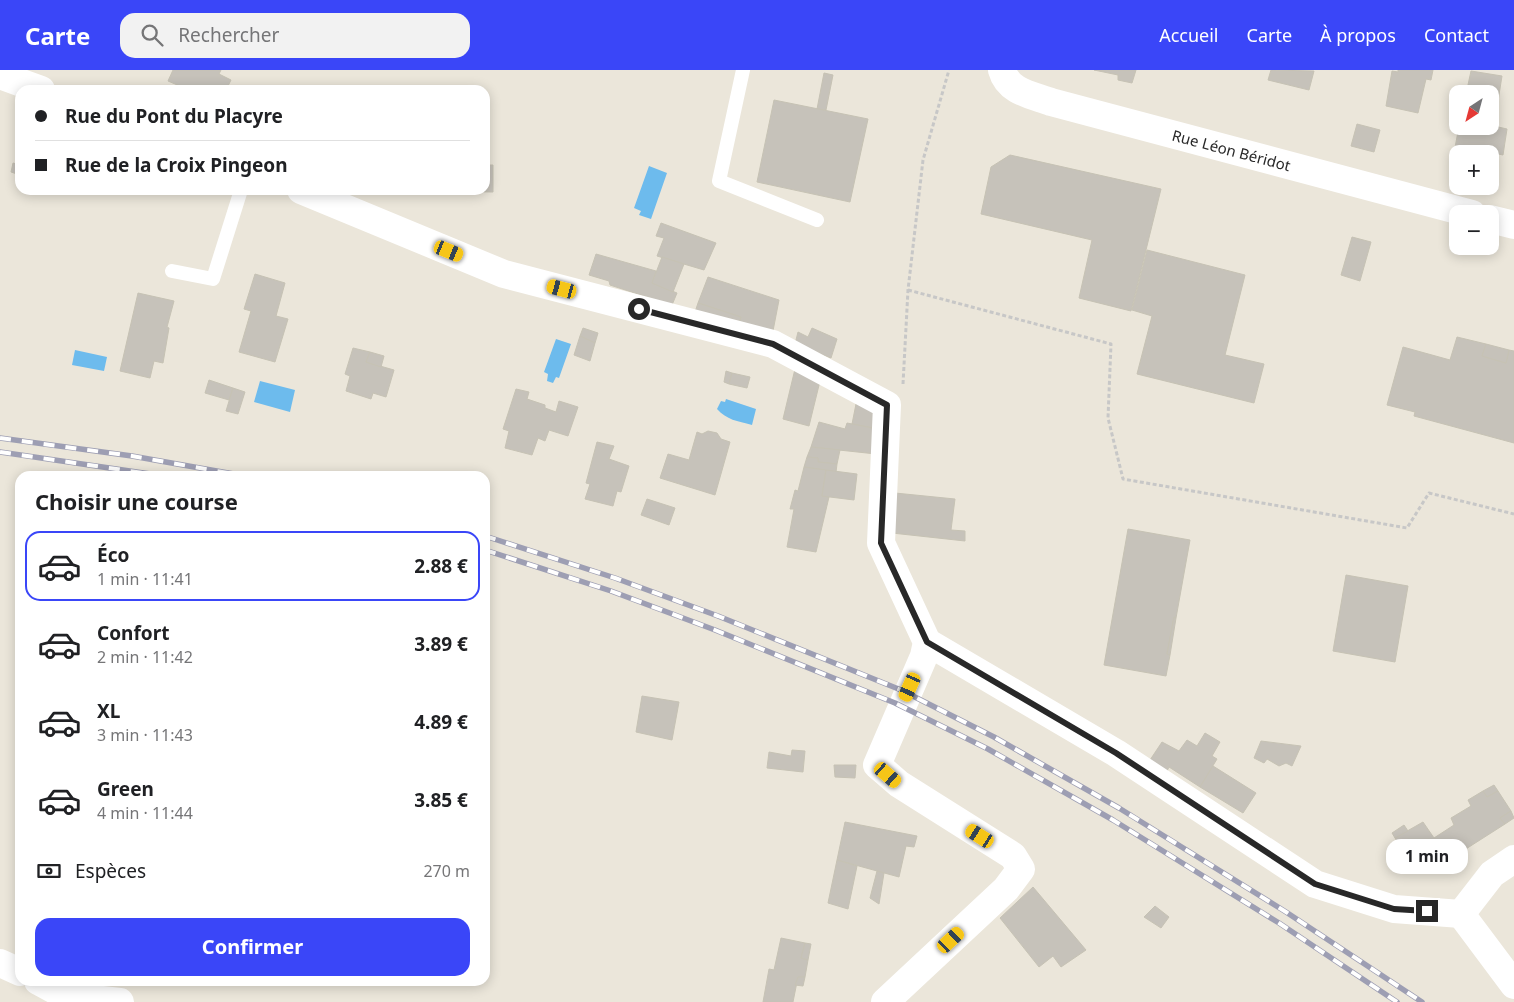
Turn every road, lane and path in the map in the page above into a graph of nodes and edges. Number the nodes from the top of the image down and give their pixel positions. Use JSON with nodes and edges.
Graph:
{"nodes":[{"id":1,"x":743,"y":70,"type":"edge"},
{"id":2,"x":949,"y":70,"type":"edge"},
{"id":3,"x":1002,"y":70,"type":"edge"},
{"id":4,"x":0,"y":75,"type":"edge"},
{"id":5,"x":27,"y":85,"type":"edge"},
{"id":6,"x":239,"y":195,"type":"edge"},
{"id":7,"x":313,"y":195,"type":"edge"},
{"id":8,"x":1449,"y":208,"type":"edge"},
{"id":9,"x":817,"y":220,"type":"dead end"},
{"id":10,"x":1499,"y":221,"type":"edge"},
{"id":11,"x":1514,"y":225,"type":"edge"},
{"id":12,"x":172,"y":271,"type":"dead end"},
{"id":13,"x":908,"y":290,"type":"junction"},
{"id":14,"x":887,"y":405,"type":"junction"},
{"id":15,"x":1514,"y":514,"type":"edge"},
{"id":16,"x":925,"y":649,"type":"junction"},
{"id":17,"x":1514,"y":858,"type":"edge"},
{"id":18,"x":1461,"y":914,"type":"junction"},
{"id":19,"x":0,"y":963,"type":"edge"},
{"id":20,"x":15,"y":970,"type":"edge"},
{"id":21,"x":1514,"y":985,"type":"edge"},
{"id":22,"x":46,"y":986,"type":"edge"},
{"id":23,"x":66,"y":999,"type":"edge"},
{"id":24,"x":120,"y":1002,"type":"edge"},
{"id":25,"x":885,"y":1002,"type":"edge"}],
"edges":[{"from":1,"to":9,"type":"lane"},
{"from":2,"to":13,"type":"path"},
{"from":3,"to":8,"type":"street","name":"Rue Léon Béridot"},
{"from":4,"to":5,"type":"street"},
{"from":6,"to":12,"type":"lane"},
{"from":7,"to":14,"type":"street"},
{"from":10,"to":11,"type":"street"},
{"from":13,"to":14,"type":"path"},
{"from":13,"to":15,"type":"path"},
{"from":14,"to":16,"type":"street"},
{"from":16,"to":18,"type":"street"},
{"from":16,"to":25,"type":"street"},
{"from":17,"to":18,"type":"street"},
{"from":18,"to":21,"type":"street"},
{"from":19,"to":20,"type":"street"},
{"from":22,"to":23,"type":"street"},
{"from":23,"to":24,"type":"street"}]}
